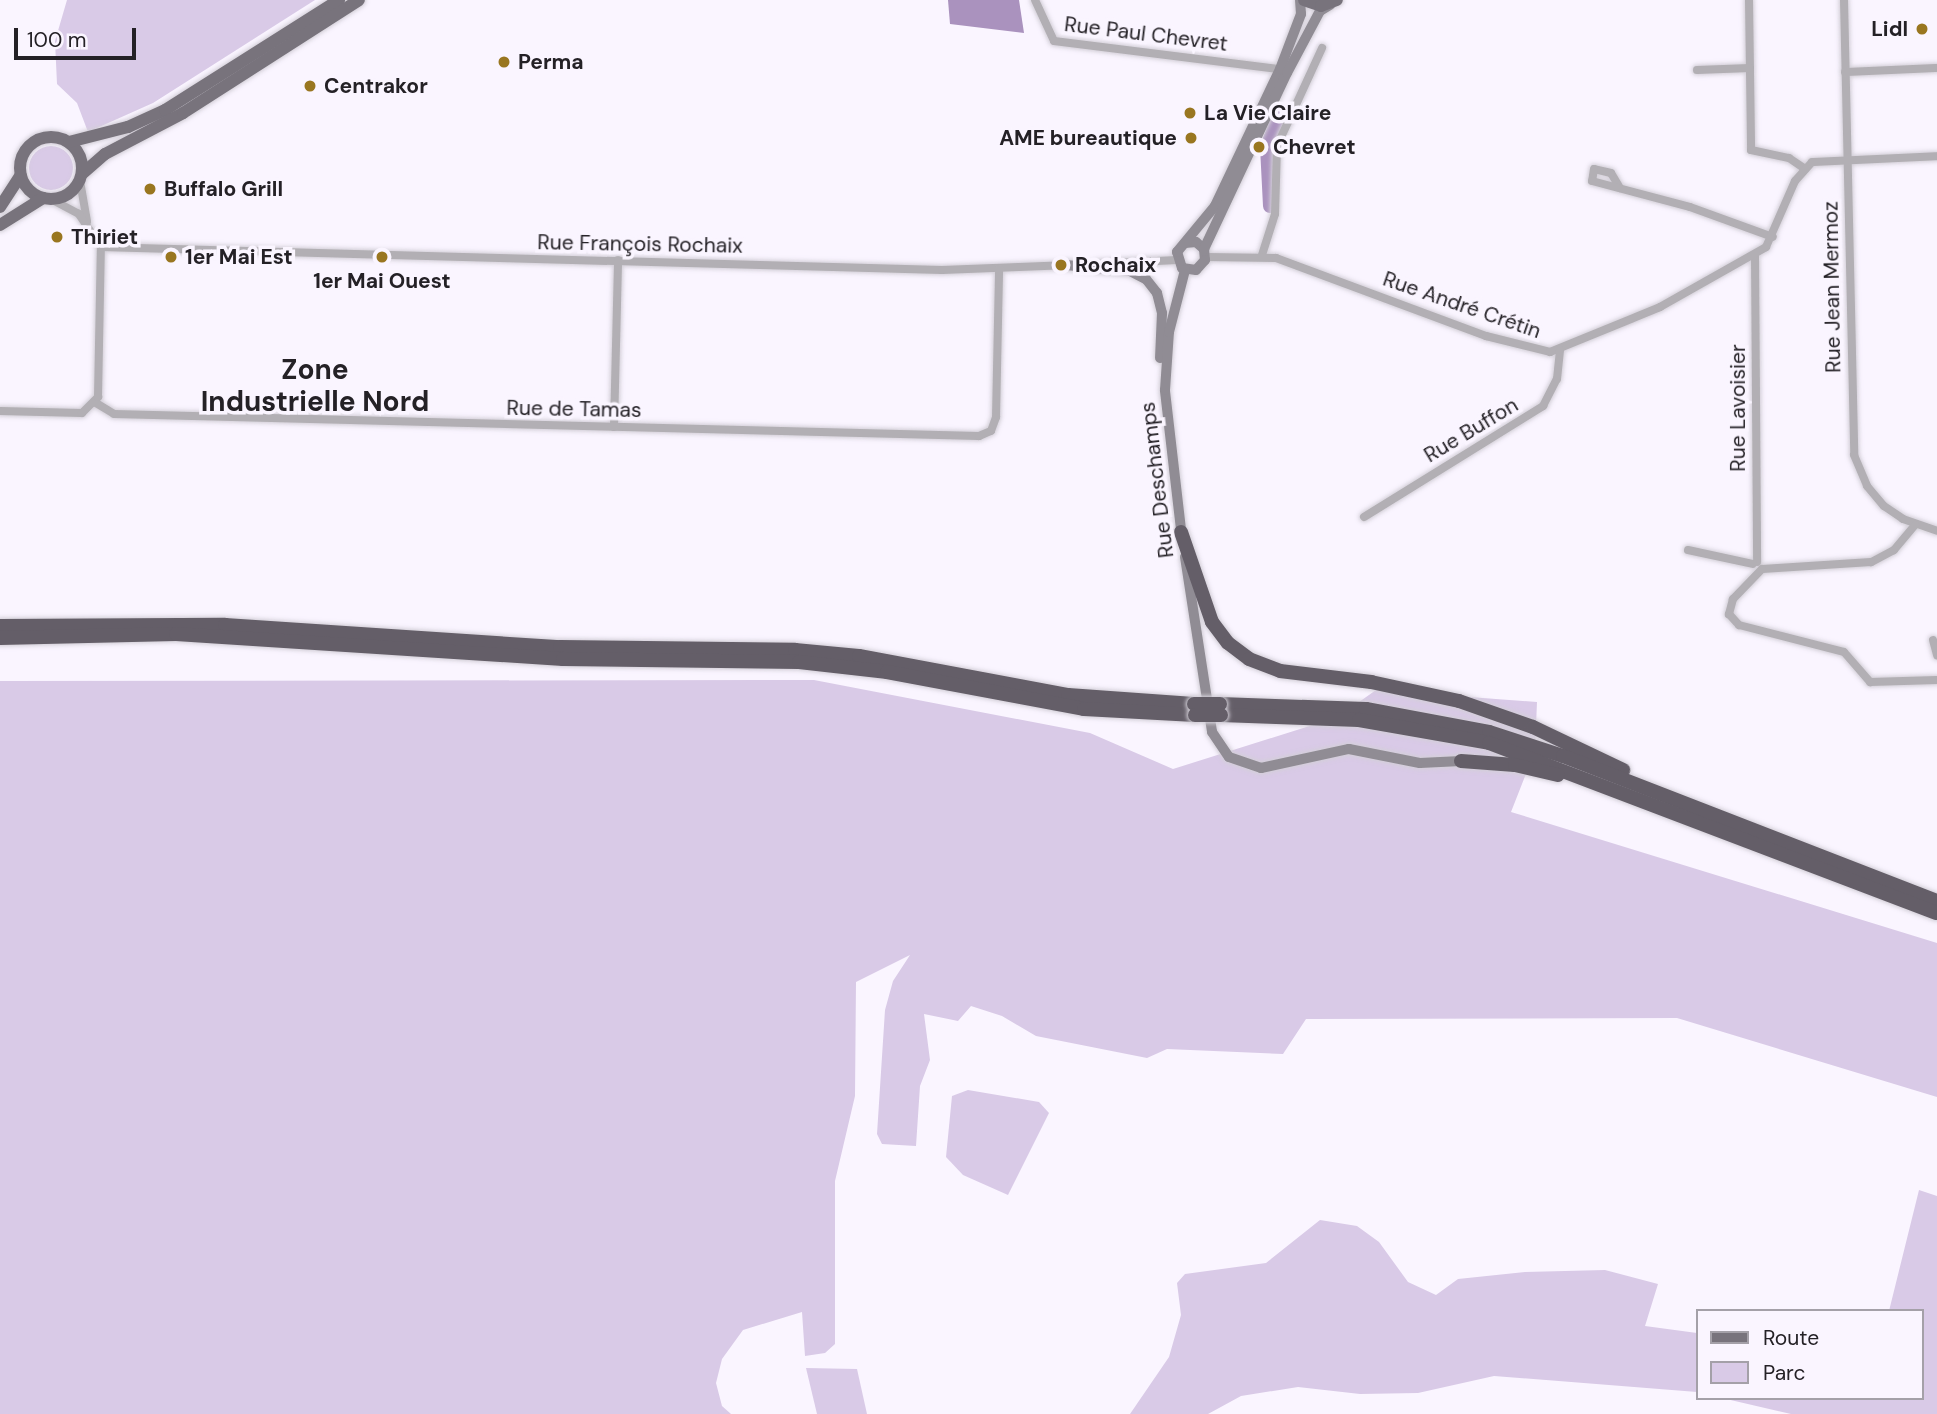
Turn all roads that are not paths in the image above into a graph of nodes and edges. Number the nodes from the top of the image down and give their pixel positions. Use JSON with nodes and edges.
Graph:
{"nodes":[{"id":1,"x":339,"y":0,"type":"edge"},
{"id":2,"x":359,"y":0,"type":"edge"},
{"id":3,"x":1035,"y":0,"type":"edge"},
{"id":4,"x":1302,"y":0,"type":"edge"},
{"id":5,"x":1749,"y":0,"type":"edge"},
{"id":6,"x":1844,"y":0,"type":"edge"},
{"id":7,"x":1334,"y":2,"type":"edge"},
{"id":8,"x":1322,"y":48,"type":"dead end"},
{"id":9,"x":1750,"y":68,"type":"junction"},
{"id":10,"x":1937,"y":68,"type":"edge"},
{"id":11,"x":1280,"y":69,"type":"junction"},
{"id":12,"x":1697,"y":70,"type":"dead end"},
{"id":13,"x":1845,"y":72,"type":"junction"},
{"id":14,"x":69,"y":142,"type":"junction"},
{"id":15,"x":1937,"y":156,"type":"edge"},
{"id":16,"x":1847,"y":160,"type":"junction"},
{"id":17,"x":1804,"y":168,"type":"junction"},
{"id":18,"x":21,"y":175,"type":"junction"},
{"id":19,"x":81,"y":177,"type":"junction"},
{"id":20,"x":1620,"y":188,"type":"dead end"},
{"id":21,"x":47,"y":199,"type":"junction"},
{"id":22,"x":0,"y":206,"type":"edge"},
{"id":23,"x":88,"y":224,"type":"junction"},
{"id":24,"x":0,"y":225,"type":"edge"},
{"id":25,"x":1773,"y":237,"type":"junction"},
{"id":26,"x":1185,"y":243,"type":"junction"},
{"id":27,"x":101,"y":247,"type":"junction"},
{"id":28,"x":1205,"y":253,"type":"junction"},
{"id":29,"x":1262,"y":255,"type":"junction"},
{"id":30,"x":1755,"y":255,"type":"junction"},
{"id":31,"x":618,"y":260,"type":"junction"},
{"id":32,"x":1178,"y":260,"type":"junction"},
{"id":33,"x":1066,"y":265,"type":"junction"},
{"id":34,"x":999,"y":268,"type":"junction"},
{"id":35,"x":1185,"y":270,"type":"junction"},
{"id":36,"x":1560,"y":349,"type":"junction"},
{"id":37,"x":96,"y":402,"type":"junction"},
{"id":38,"x":0,"y":411,"type":"edge"},
{"id":39,"x":614,"y":427,"type":"junction"},
{"id":40,"x":1169,"y":451,"type":"junction"},
{"id":41,"x":1364,"y":517,"type":"dead end"},
{"id":42,"x":1915,"y":525,"type":"junction"},
{"id":43,"x":1937,"y":531,"type":"edge"},
{"id":44,"x":1181,"y":532,"type":"junction"},
{"id":45,"x":1688,"y":550,"type":"dead end"},
{"id":46,"x":1757,"y":567,"type":"junction"},
{"id":47,"x":0,"y":626,"type":"edge"},
{"id":48,"x":0,"y":638,"type":"edge"},
{"id":49,"x":1933,"y":640,"type":"dead end"},
{"id":50,"x":1937,"y":655,"type":"edge"},
{"id":51,"x":1937,"y":680,"type":"edge"},
{"id":52,"x":1194,"y":710,"type":"junction"},
{"id":53,"x":1461,"y":761,"type":"joint"},
{"id":54,"x":1714,"y":821,"type":"junction"},
{"id":55,"x":1937,"y":901,"type":"edge"},
{"id":56,"x":1937,"y":913,"type":"edge"}],
"edges":[{"from":1,"to":14,"type":"main road"},
{"from":2,"to":19,"type":"main road"},
{"from":3,"to":11,"type":"street","name":"Rue Paul Chevret"},
{"from":4,"to":7,"type":"main road"},
{"from":4,"to":11,"type":"main road"},
{"from":5,"to":9,"type":"street"},
{"from":6,"to":13,"type":"street","name":"Rue Jean Mermoz"},
{"from":7,"to":28,"type":"main road"},
{"from":8,"to":29,"type":"street"},
{"from":9,"to":12,"type":"street"},
{"from":9,"to":17,"type":"street"},
{"from":10,"to":13,"type":"street"},
{"from":11,"to":26,"type":"main road"},
{"from":13,"to":16,"type":"street","name":"Rue Jean Mermoz"},
{"from":14,"to":18,"type":"main road"},
{"from":14,"to":19,"type":"main road"},
{"from":15,"to":16,"type":"street"},
{"from":16,"to":17,"type":"street"},
{"from":16,"to":42,"type":"street","name":"Rue Jean Mermoz"},
{"from":17,"to":25,"type":"street","name":"Rue André Crétin"},
{"from":18,"to":21,"type":"main road"},
{"from":18,"to":22,"type":"main road"},
{"from":19,"to":21,"type":"main road"},
{"from":19,"to":23,"type":"street"},
{"from":20,"to":25,"type":"street"},
{"from":21,"to":23,"type":"street"},
{"from":21,"to":24,"type":"main road"},
{"from":23,"to":27,"type":"street"},
{"from":25,"to":30,"type":"street","name":"Rue André Crétin"},
{"from":26,"to":28,"type":"main road"},
{"from":26,"to":32,"type":"main road"},
{"from":27,"to":31,"type":"street","name":"Rue François Rochaix"},
{"from":27,"to":37,"type":"street"},
{"from":28,"to":29,"type":"street","name":"Rue André Crétin"},
{"from":28,"to":35,"type":"main road"},
{"from":29,"to":36,"type":"street","name":"Rue André Crétin"},
{"from":30,"to":36,"type":"street","name":"Rue André Crétin"},
{"from":30,"to":46,"type":"street","name":"Rue Lavoisier"},
{"from":31,"to":34,"type":"street","name":"Rue François Rochaix"},
{"from":31,"to":39,"type":"street"},
{"from":32,"to":33,"type":"street","name":"Rue François Rochaix"},
{"from":32,"to":35,"type":"main road"},
{"from":33,"to":34,"type":"street","name":"Rue François Rochaix"},
{"from":33,"to":40,"type":"main road"},
{"from":34,"to":39,"type":"street","name":"Rue de Tamas"},
{"from":35,"to":40,"type":"main road","name":"Rue Deschamps"},
{"from":36,"to":41,"type":"street","name":"Rue Buffon"},
{"from":37,"to":38,"type":"street"},
{"from":37,"to":39,"type":"street","name":"Rue de Tamas"},
{"from":40,"to":44,"type":"main road","name":"Rue Deschamps"},
{"from":42,"to":43,"type":"street","name":"Rue Jean Mermoz"},
{"from":42,"to":46,"type":"street"},
{"from":44,"to":53,"type":"main road","name":"Rue Deschamps"},
{"from":44,"to":54,"type":"highway"},
{"from":45,"to":46,"type":"street"},
{"from":46,"to":51,"type":"street"},
{"from":47,"to":52,"type":"highway"},
{"from":48,"to":52,"type":"highway"},
{"from":49,"to":50,"type":"street"},
{"from":52,"to":54,"type":"highway","bridge":true},
{"from":53,"to":54,"type":"highway"},
{"from":54,"to":55,"type":"highway"},
{"from":54,"to":56,"type":"highway"}]}
